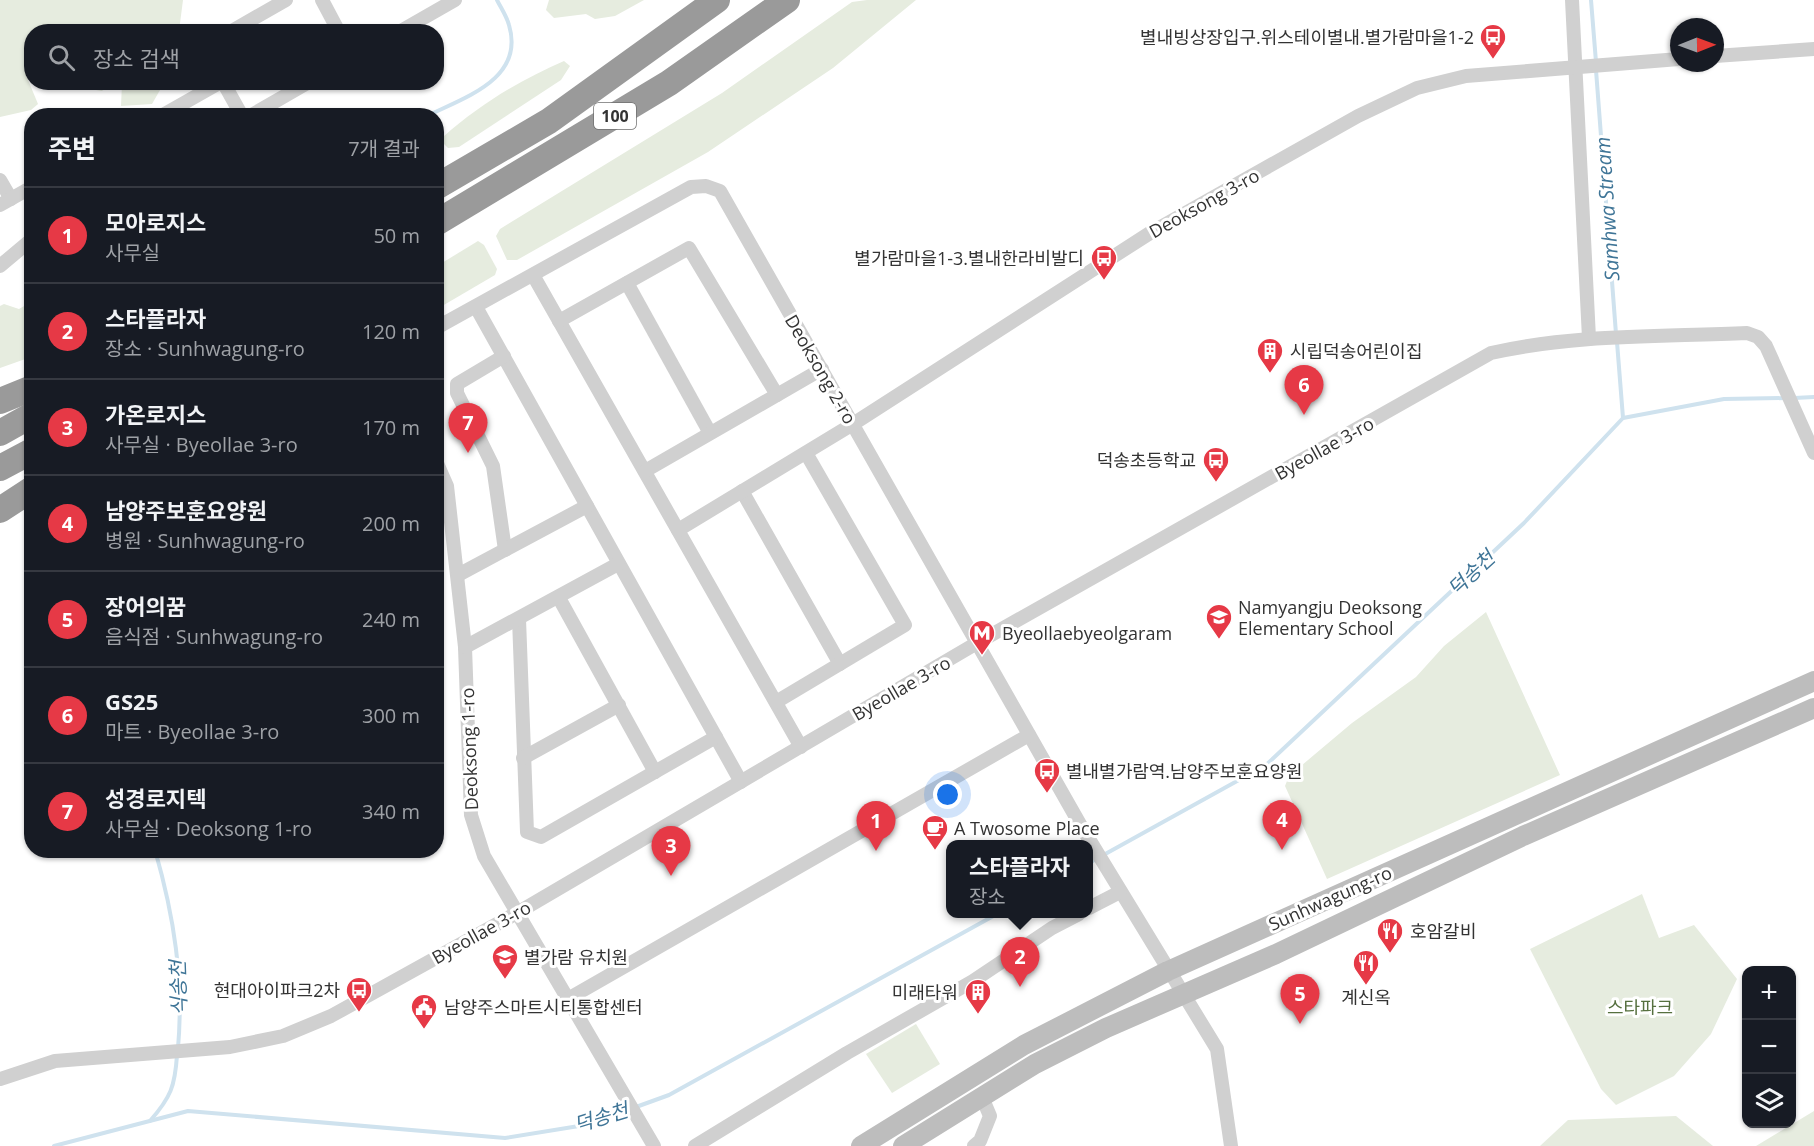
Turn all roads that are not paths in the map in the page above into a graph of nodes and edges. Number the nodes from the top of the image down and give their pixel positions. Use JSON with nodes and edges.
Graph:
{"nodes":[{"id":1,"x":286,"y":0,"type":"edge"},
{"id":2,"x":322,"y":0,"type":"edge"},
{"id":3,"x":455,"y":0,"type":"edge"},
{"id":4,"x":717,"y":0,"type":"edge"},
{"id":5,"x":787,"y":0,"type":"edge"},
{"id":6,"x":1572,"y":0,"type":"edge"},
{"id":7,"x":244,"y":24,"type":"edge"},
{"id":8,"x":335,"y":24,"type":"edge"},
{"id":9,"x":413,"y":24,"type":"edge"},
{"id":10,"x":1814,"y":49,"type":"edge"},
{"id":11,"x":1724,"y":55,"type":"edge"},
{"id":12,"x":1670,"y":60,"type":"edge"},
{"id":13,"x":1582,"y":67,"type":"junction"},
{"id":14,"x":208,"y":90,"type":"edge"},
{"id":15,"x":227,"y":90,"type":"edge"},
{"id":16,"x":295,"y":90,"type":"edge"},
{"id":17,"x":175,"y":108,"type":"edge"},
{"id":18,"x":237,"y":108,"type":"edge"},
{"id":19,"x":264,"y":108,"type":"edge"},
{"id":20,"x":0,"y":180,"type":"edge"},
{"id":21,"x":444,"y":182,"type":"edge"},
{"id":22,"x":24,"y":192,"type":"edge"},
{"id":23,"x":5,"y":202,"type":"edge"},
{"id":24,"x":444,"y":218,"type":"edge"},
{"id":25,"x":24,"y":246,"type":"edge"},
{"id":26,"x":0,"y":267,"type":"edge"},
{"id":27,"x":533,"y":275,"type":"junction"},
{"id":28,"x":627,"y":283,"type":"junction"},
{"id":29,"x":476,"y":307,"type":"junction"},
{"id":30,"x":559,"y":321,"type":"junction"},
{"id":31,"x":444,"y":324,"type":"edge"},
{"id":32,"x":1589,"y":338,"type":"junction"},
{"id":33,"x":504,"y":356,"type":"junction"},
{"id":34,"x":822,"y":369,"type":"junction"},
{"id":35,"x":24,"y":391,"type":"edge"},
{"id":36,"x":777,"y":395,"type":"junction"},
{"id":37,"x":0,"y":400,"type":"edge"},
{"id":38,"x":24,"y":420,"type":"edge"},
{"id":39,"x":853,"y":424,"type":"junction"},
{"id":40,"x":0,"y":433,"type":"edge"},
{"id":41,"x":710,"y":433,"type":"junction"},
{"id":42,"x":806,"y":453,"type":"junction"},
{"id":43,"x":1814,"y":453,"type":"edge"},
{"id":44,"x":24,"y":455,"type":"edge"},
{"id":45,"x":0,"y":468,"type":"edge"},
{"id":46,"x":645,"y":471,"type":"junction"},
{"id":47,"x":444,"y":479,"type":"edge"},
{"id":48,"x":742,"y":491,"type":"junction"},
{"id":49,"x":24,"y":494,"type":"edge"},
{"id":50,"x":587,"y":506,"type":"junction"},
{"id":51,"x":0,"y":510,"type":"edge"},
{"id":52,"x":678,"y":530,"type":"junction"},
{"id":53,"x":505,"y":550,"type":"junction"},
{"id":54,"x":618,"y":564,"type":"junction"},
{"id":55,"x":459,"y":575,"type":"junction"},
{"id":56,"x":559,"y":597,"type":"junction"},
{"id":57,"x":519,"y":619,"type":"junction"},
{"id":58,"x":977,"y":644,"type":"junction"},
{"id":59,"x":465,"y":647,"type":"junction"},
{"id":60,"x":840,"y":664,"type":"junction"},
{"id":61,"x":1814,"y":681,"type":"edge"},
{"id":62,"x":776,"y":702,"type":"junction"},
{"id":63,"x":619,"y":705,"type":"junction"},
{"id":64,"x":1814,"y":708,"type":"edge"},
{"id":65,"x":1029,"y":735,"type":"junction"},
{"id":66,"x":716,"y":737,"type":"junction"},
{"id":67,"x":801,"y":747,"type":"junction"},
{"id":68,"x":522,"y":758,"type":"junction"},
{"id":69,"x":655,"y":772,"type":"junction"},
{"id":70,"x":741,"y":782,"type":"junction"},
{"id":71,"x":1089,"y":840,"type":"edge"},
{"id":72,"x":1093,"y":846,"type":"edge"},
{"id":73,"x":1120,"y":892,"type":"junction"},
{"id":74,"x":1093,"y":906,"type":"edge"},
{"id":75,"x":517,"y":913,"type":"junction"},
{"id":76,"x":1071,"y":918,"type":"edge"},
{"id":77,"x":1168,"y":971,"type":"junction"},
{"id":78,"x":1183,"y":996,"type":"junction"},
{"id":79,"x":566,"y":1000,"type":"junction"},
{"id":80,"x":0,"y":1079,"type":"edge"},
{"id":81,"x":982,"y":1097,"type":"junction"},
{"id":82,"x":654,"y":1146,"type":"edge"},
{"id":83,"x":695,"y":1146,"type":"edge"},
{"id":84,"x":861,"y":1146,"type":"edge"},
{"id":85,"x":903,"y":1146,"type":"edge"},
{"id":86,"x":974,"y":1146,"type":"edge"},
{"id":87,"x":1231,"y":1146,"type":"edge"}],
"edges":[{"from":1,"to":7,"type":"street"},
{"from":2,"to":8,"type":"street"},
{"from":3,"to":9,"type":"street"},
{"from":4,"to":21,"type":"highway","number":"100"},
{"from":5,"to":24,"type":"highway","number":"100"},
{"from":6,"to":13,"type":"street"},
{"from":10,"to":11,"type":"street"},
{"from":12,"to":13,"type":"street","name":"Deoksong 3-ro"},
{"from":13,"to":32,"type":"street"},
{"from":13,"to":39,"type":"street","name":"Deoksong 3-ro"},
{"from":14,"to":17,"type":"street"},
{"from":15,"to":18,"type":"street"},
{"from":16,"to":19,"type":"street"},
{"from":20,"to":23,"type":"street"},
{"from":22,"to":23,"type":"street"},
{"from":25,"to":26,"type":"street"},
{"from":27,"to":29,"type":"street","name":"Deoksong 2-ro"},
{"from":27,"to":30,"type":"street"},
{"from":27,"to":34,"type":"street","name":"Deoksong 2-ro"},
{"from":28,"to":30,"type":"street"},
{"from":28,"to":36,"type":"street"},
{"from":28,"to":41,"type":"street"},
{"from":29,"to":31,"type":"street","name":"Deoksong 2-ro"},
{"from":29,"to":33,"type":"street"},
{"from":30,"to":46,"type":"street"},
{"from":32,"to":43,"type":"street","name":"Byeollae 3-ro"},
{"from":32,"to":58,"type":"street","name":"Byeollae 3-ro"},
{"from":33,"to":50,"type":"street"},
{"from":33,"to":53,"type":"street"},
{"from":34,"to":36,"type":"street"},
{"from":34,"to":39,"type":"street","name":"Deoksong 2-ro"},
{"from":35,"to":37,"type":"highway"},
{"from":36,"to":41,"type":"street"},
{"from":38,"to":40,"type":"highway"},
{"from":39,"to":42,"type":"street","name":"Deoksong 3-ro"},
{"from":39,"to":58,"type":"street","name":"Deoksong 2-ro"},
{"from":41,"to":46,"type":"street"},
{"from":42,"to":48,"type":"street","name":"Deoksong 3-ro"},
{"from":42,"to":60,"type":"street"},
{"from":44,"to":45,"type":"highway"},
{"from":46,"to":52,"type":"street"},
{"from":47,"to":55,"type":"street","name":"Deoksong 1-ro"},
{"from":48,"to":52,"type":"street","name":"Deoksong 3-ro"},
{"from":48,"to":60,"type":"street"},
{"from":49,"to":51,"type":"highway"},
{"from":50,"to":53,"type":"street"},
{"from":50,"to":54,"type":"street"},
{"from":52,"to":62,"type":"street"},
{"from":53,"to":55,"type":"street"},
{"from":54,"to":56,"type":"street"},
{"from":54,"to":66,"type":"street"},
{"from":55,"to":59,"type":"street","name":"Deoksong 1-ro"},
{"from":56,"to":57,"type":"street"},
{"from":56,"to":63,"type":"street"},
{"from":57,"to":59,"type":"street"},
{"from":57,"to":68,"type":"street"},
{"from":58,"to":65,"type":"street","name":"Deoksong 2-ro"},
{"from":58,"to":67,"type":"street","name":"Byeollae 3-ro"},
{"from":59,"to":75,"type":"street","name":"Deoksong 1-ro"},
{"from":60,"to":62,"type":"street"},
{"from":61,"to":77,"type":"street","name":"Sunhwagung-ro"},
{"from":62,"to":67,"type":"street"},
{"from":63,"to":68,"type":"street"},
{"from":63,"to":69,"type":"street"},
{"from":64,"to":78,"type":"street","name":"Sunhwagung-ro"},
{"from":65,"to":71,"type":"street","name":"Deoksong 2-ro"},
{"from":65,"to":79,"type":"street"},
{"from":66,"to":69,"type":"street"},
{"from":66,"to":70,"type":"street"},
{"from":67,"to":70,"type":"street","name":"Byeollae 3-ro"},
{"from":68,"to":69,"type":"street"},
{"from":70,"to":75,"type":"street","name":"Byeollae 3-ro"},
{"from":72,"to":73,"type":"street","name":"Deoksong 2-ro"},
{"from":73,"to":74,"type":"street"},
{"from":73,"to":77,"type":"street"},
{"from":75,"to":79,"type":"street","name":"Deoksong 1-ro"},
{"from":75,"to":80,"type":"street","name":"Byeollae 3-ro"},
{"from":76,"to":83,"type":"street"},
{"from":77,"to":78,"type":"street"},
{"from":77,"to":84,"type":"street","name":"Sunhwagung-ro"},
{"from":78,"to":81,"type":"street","name":"Sunhwagung-ro"},
{"from":78,"to":87,"type":"street"},
{"from":79,"to":82,"type":"street","name":"Deoksong 1-ro"},
{"from":81,"to":85,"type":"street","name":"Sunhwagung-ro"},
{"from":81,"to":86,"type":"street"}]}
